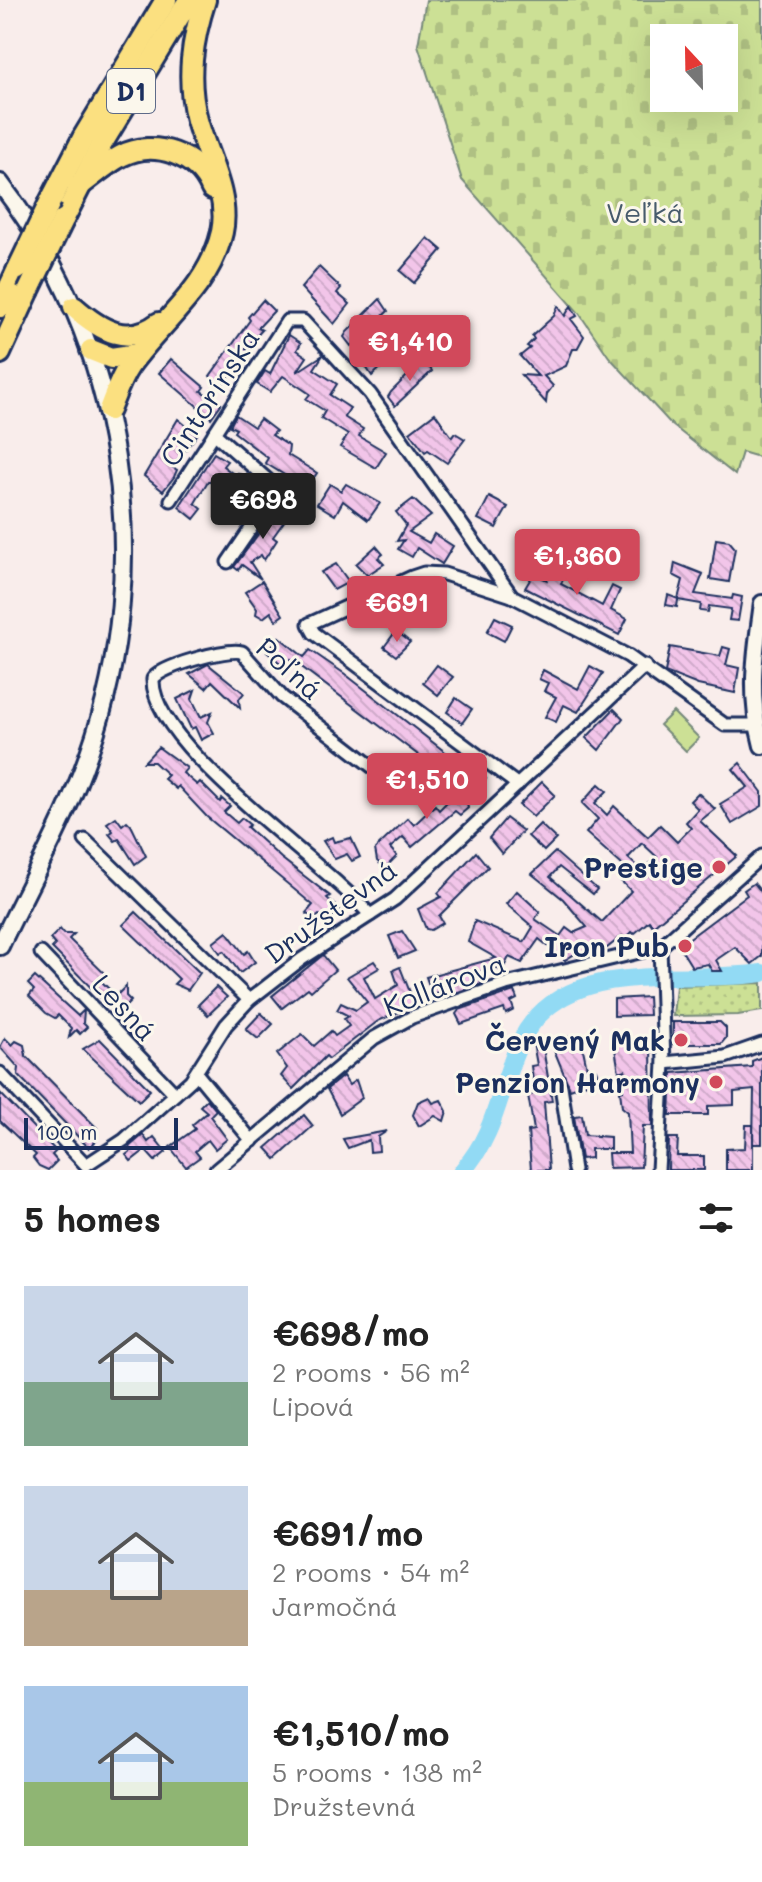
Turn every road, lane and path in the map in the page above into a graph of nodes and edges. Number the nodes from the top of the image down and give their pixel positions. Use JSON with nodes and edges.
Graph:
{"nodes":[{"id":1,"x":166,"y":0,"type":"edge"},
{"id":2,"x":189,"y":0,"type":"edge"},
{"id":3,"x":205,"y":0,"type":"edge"},
{"id":4,"x":0,"y":183,"type":"edge"},
{"id":5,"x":79,"y":186,"type":"junction"},
{"id":6,"x":9,"y":296,"type":"edge"},
{"id":7,"x":74,"y":307,"type":"junction"},
{"id":8,"x":91,"y":350,"type":"junction"},
{"id":9,"x":0,"y":353,"type":"edge"},
{"id":10,"x":138,"y":354,"type":"junction"},
{"id":11,"x":109,"y":410,"type":"junction"},
{"id":12,"x":214,"y":433,"type":"junction"},
{"id":13,"x":171,"y":500,"type":"dead end"},
{"id":14,"x":228,"y":562,"type":"dead end"},
{"id":15,"x":512,"y":596,"type":"junction"},
{"id":16,"x":762,"y":609,"type":"edge"},
{"id":17,"x":645,"y":666,"type":"junction"},
{"id":18,"x":756,"y":725,"type":"junction"},
{"id":19,"x":762,"y":746,"type":"edge"},
{"id":20,"x":383,"y":775,"type":"dead end"},
{"id":21,"x":518,"y":785,"type":"junction"},
{"id":22,"x":85,"y":840,"type":"dead end"},
{"id":23,"x":762,"y":856,"type":"edge"},
{"id":24,"x":370,"y":915,"type":"junction"},
{"id":25,"x":0,"y":946,"type":"edge"},
{"id":26,"x":660,"y":947,"type":"junction"},
{"id":27,"x":41,"y":953,"type":"dead end"},
{"id":28,"x":249,"y":1000,"type":"junction"},
{"id":29,"x":762,"y":1044,"type":"edge"},
{"id":30,"x":664,"y":1063,"type":"junction"},
{"id":31,"x":0,"y":1073,"type":"edge"},
{"id":32,"x":197,"y":1074,"type":"junction"},
{"id":33,"x":561,"y":1086,"type":"dead end"},
{"id":34,"x":175,"y":1094,"type":"junction"},
{"id":35,"x":252,"y":1141,"type":"junction"},
{"id":36,"x":216,"y":1170,"type":"edge"},
{"id":37,"x":574,"y":1170,"type":"edge"},
{"id":38,"x":658,"y":1170,"type":"edge"}],
"edges":[{"from":1,"to":6,"type":"highway","number":"D1","bridge":true},
{"from":2,"to":5,"type":"highway","number":"D1"},
{"from":3,"to":10,"type":"highway"},
{"from":4,"to":7,"type":"main road"},
{"from":5,"to":6,"type":"highway","number":"D1","bridge":true},
{"from":5,"to":7,"type":"highway"},
{"from":6,"to":9,"type":"highway","number":"D1"},
{"from":7,"to":8,"type":"main road"},
{"from":8,"to":10,"type":"highway"},
{"from":8,"to":11,"type":"main road"},
{"from":10,"to":11,"type":"highway"},
{"from":11,"to":25,"type":"main road"},
{"from":12,"to":13,"type":"street","name":"Cintorínska"},
{"from":12,"to":14,"type":"street"},
{"from":12,"to":15,"type":"street","name":"Cintorínska"},
{"from":15,"to":17,"type":"street"},
{"from":15,"to":21,"type":"street"},
{"from":16,"to":18,"type":"street"},
{"from":17,"to":18,"type":"street"},
{"from":17,"to":21,"type":"street","name":"Družstevná"},
{"from":18,"to":19,"type":"street"},
{"from":20,"to":24,"type":"street","name":"Poľná"},
{"from":21,"to":24,"type":"street","name":"Družstevná"},
{"from":22,"to":28,"type":"street"},
{"from":23,"to":26,"type":"street"},
{"from":24,"to":28,"type":"street","name":"Družstevná"},
{"from":26,"to":30,"type":"street"},
{"from":26,"to":35,"type":"street","name":"Kollárova"},
{"from":27,"to":34,"type":"street","name":"Lesná"},
{"from":28,"to":32,"type":"street","name":"Družstevná"},
{"from":29,"to":30,"type":"street"},
{"from":30,"to":38,"type":"street"},
{"from":31,"to":34,"type":"street","name":"Družstevná"},
{"from":32,"to":34,"type":"street","name":"Družstevná"},
{"from":32,"to":35,"type":"street"},
{"from":33,"to":37,"type":"street"},
{"from":35,"to":36,"type":"street","name":"Kollárova"}]}
